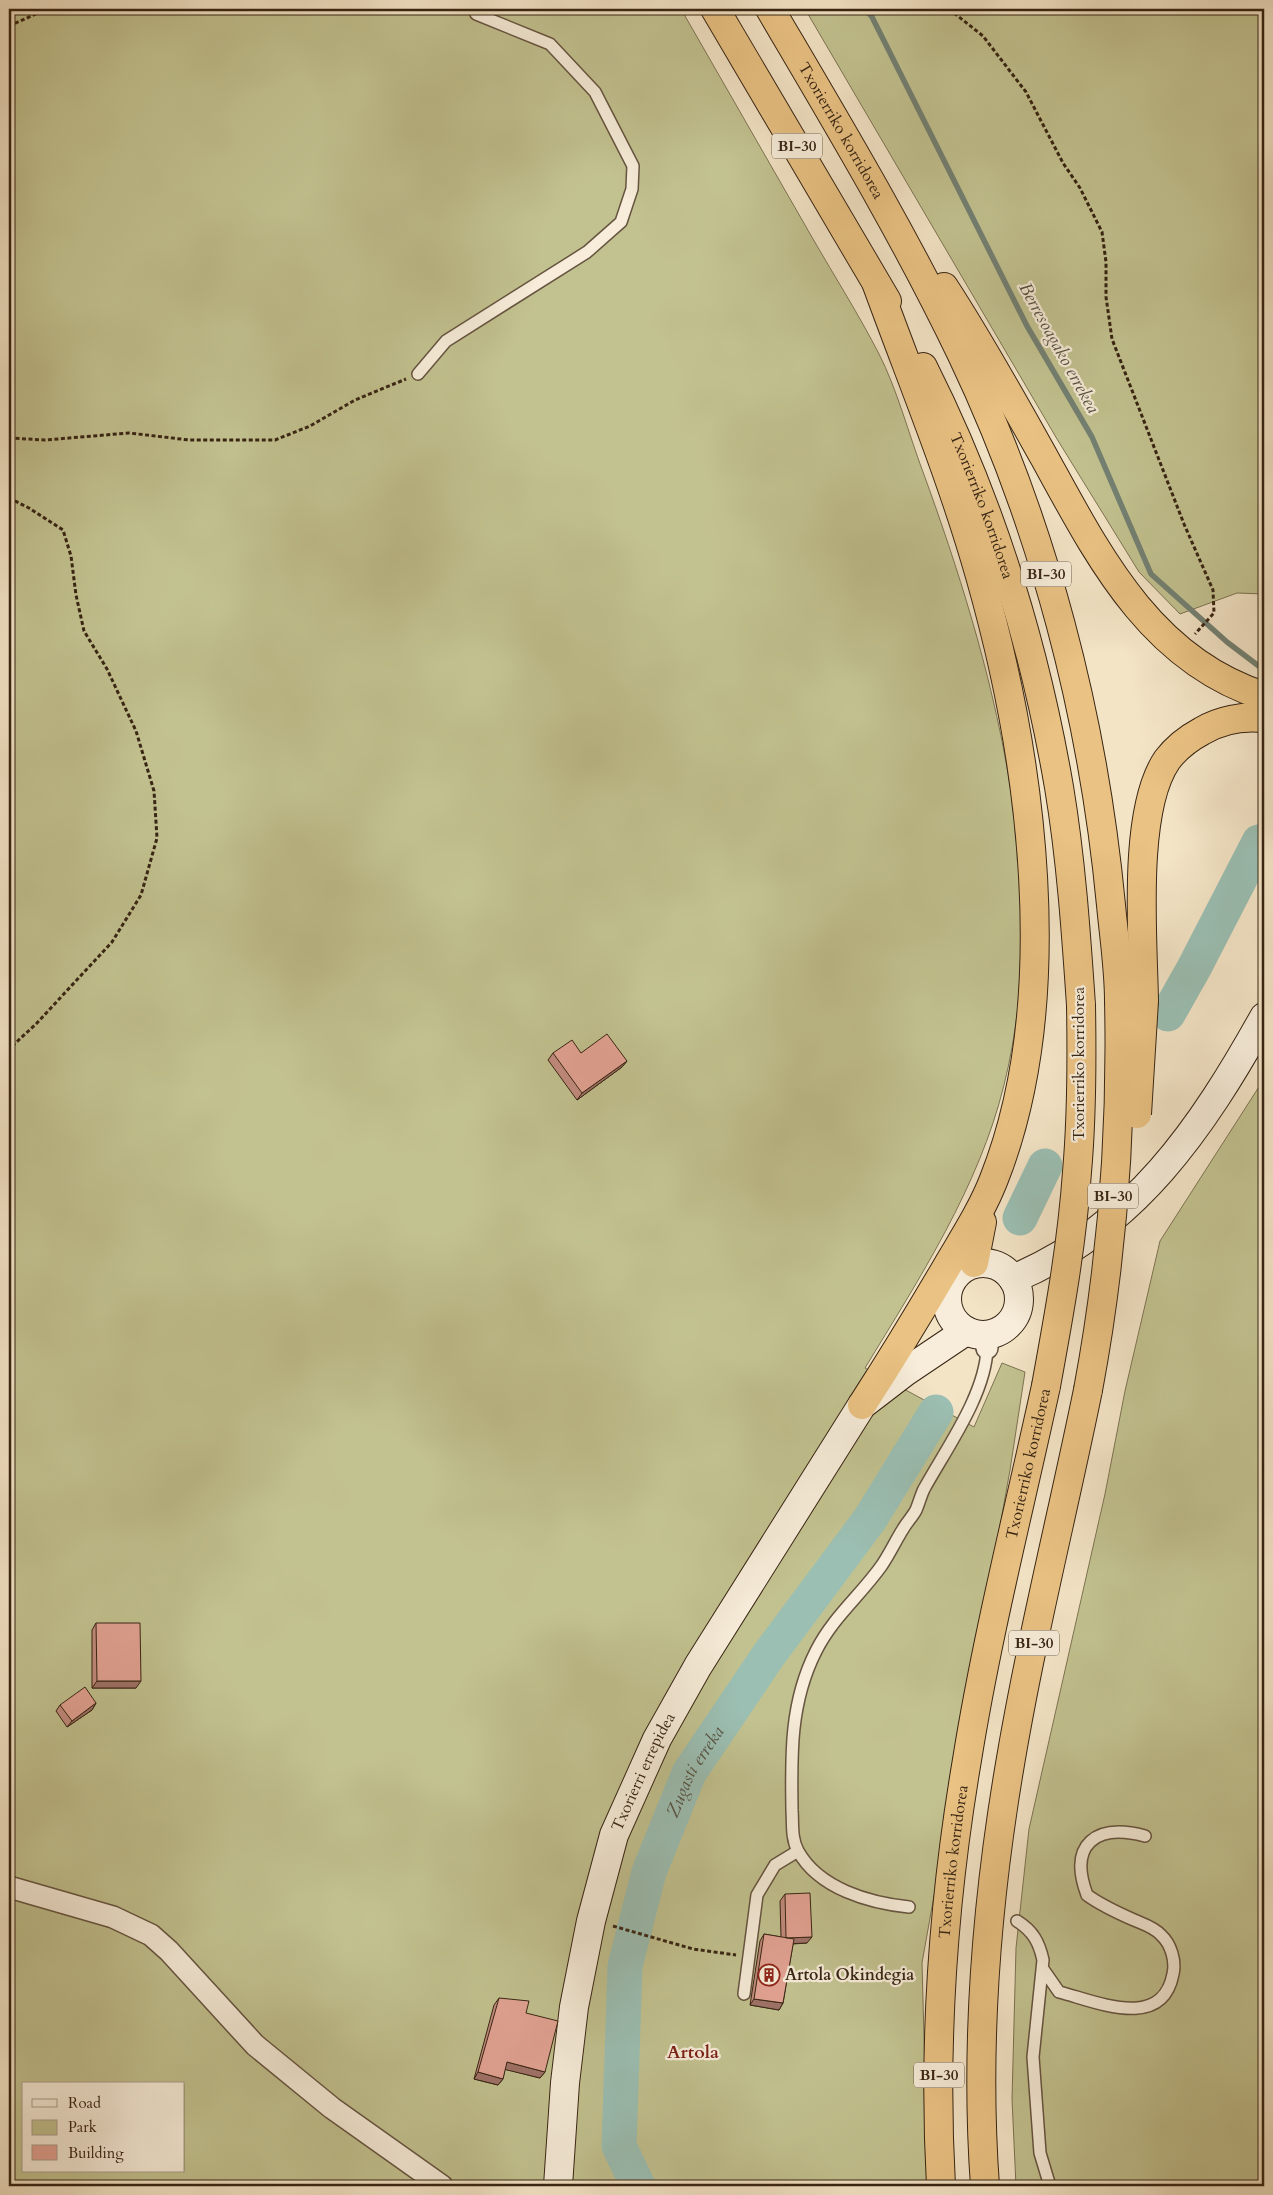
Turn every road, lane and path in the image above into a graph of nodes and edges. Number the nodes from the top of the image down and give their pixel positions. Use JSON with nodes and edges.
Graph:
{"nodes":[{"id":1,"x":47,"y":9,"type":"edge"},
{"id":2,"x":475,"y":9,"type":"edge"},
{"id":3,"x":715,"y":9,"type":"edge"},
{"id":4,"x":770,"y":9,"type":"edge"},
{"id":5,"x":949,"y":9,"type":"edge"},
{"id":6,"x":9,"y":26,"type":"edge"},
{"id":7,"x":870,"y":178,"type":"junction"},
{"id":8,"x":877,"y":285,"type":"junction"},
{"id":9,"x":418,"y":374,"type":"joint"},
{"id":10,"x":9,"y":438,"type":"edge"},
{"id":11,"x":9,"y":498,"type":"edge"},
{"id":12,"x":1180,"y":651,"type":"junction"},
{"id":13,"x":1264,"y":696,"type":"edge"},
{"id":14,"x":1264,"y":718,"type":"edge"},
{"id":15,"x":1132,"y":1001,"type":"junction"},
{"id":16,"x":1264,"y":1018,"type":"edge"},
{"id":17,"x":9,"y":1049,"type":"edge"},
{"id":18,"x":987,"y":1196,"type":"junction"},
{"id":19,"x":974,"y":1264,"type":"junction"},
{"id":20,"x":1013,"y":1279,"type":"junction"},
{"id":21,"x":946,"y":1304,"type":"junction"},
{"id":22,"x":980,"y":1338,"type":"junction"},
{"id":23,"x":888,"y":1364,"type":"junction"},
{"id":24,"x":862,"y":1405,"type":"junction"},
{"id":25,"x":1145,"y":1836,"type":"dead end"},
{"id":26,"x":798,"y":1850,"type":"junction"},
{"id":27,"x":9,"y":1886,"type":"edge"},
{"id":28,"x":909,"y":1907,"type":"dead end"},
{"id":29,"x":1017,"y":1921,"type":"dead end"},
{"id":30,"x":613,"y":1926,"type":"dead end"},
{"id":31,"x":748,"y":1957,"type":"junction"},
{"id":32,"x":1043,"y":1969,"type":"junction"},
{"id":33,"x":744,"y":1994,"type":"dead end"},
{"id":34,"x":442,"y":2186,"type":"edge"},
{"id":35,"x":558,"y":2186,"type":"edge"},
{"id":36,"x":941,"y":2186,"type":"edge"},
{"id":37,"x":985,"y":2186,"type":"edge"},
{"id":38,"x":1050,"y":2186,"type":"edge"}],
"edges":[{"from":1,"to":6,"type":"path"},
{"from":2,"to":9,"type":"lane"},
{"from":3,"to":8,"type":"highway","name":"Txorierriko korridorea","number":"BI-30"},
{"from":4,"to":7,"type":"highway","name":"Txorierriko korridorea","number":"BI-30"},
{"from":5,"to":12,"type":"path"},
{"from":7,"to":12,"type":"highway"},
{"from":7,"to":15,"type":"highway","name":"Txorierriko korridorea","number":"BI-30"},
{"from":8,"to":18,"type":"highway"},
{"from":8,"to":36,"type":"highway","name":"Txorierriko korridorea","number":"BI-30","bridge":true},
{"from":9,"to":10,"type":"path"},
{"from":11,"to":17,"type":"path"},
{"from":12,"to":13,"type":"highway"},
{"from":14,"to":15,"type":"highway"},
{"from":15,"to":37,"type":"highway","number":"BI-30","bridge":true},
{"from":16,"to":20,"type":"main road"},
{"from":18,"to":19,"type":"highway"},
{"from":18,"to":23,"type":"highway"},
{"from":19,"to":20,"type":"main road"},
{"from":19,"to":21,"type":"main road"},
{"from":20,"to":22,"type":"main road"},
{"from":21,"to":22,"type":"main road"},
{"from":21,"to":23,"type":"main road"},
{"from":22,"to":24,"type":"main road"},
{"from":22,"to":26,"type":"lane"},
{"from":23,"to":24,"type":"highway"},
{"from":24,"to":35,"type":"main road","name":"Txorierri errepidea"},
{"from":25,"to":32,"type":"lane"},
{"from":26,"to":28,"type":"lane"},
{"from":26,"to":31,"type":"lane"},
{"from":27,"to":34,"type":"street"},
{"from":29,"to":32,"type":"lane"},
{"from":30,"to":31,"type":"path"},
{"from":31,"to":33,"type":"lane"},
{"from":32,"to":38,"type":"lane"}]}
